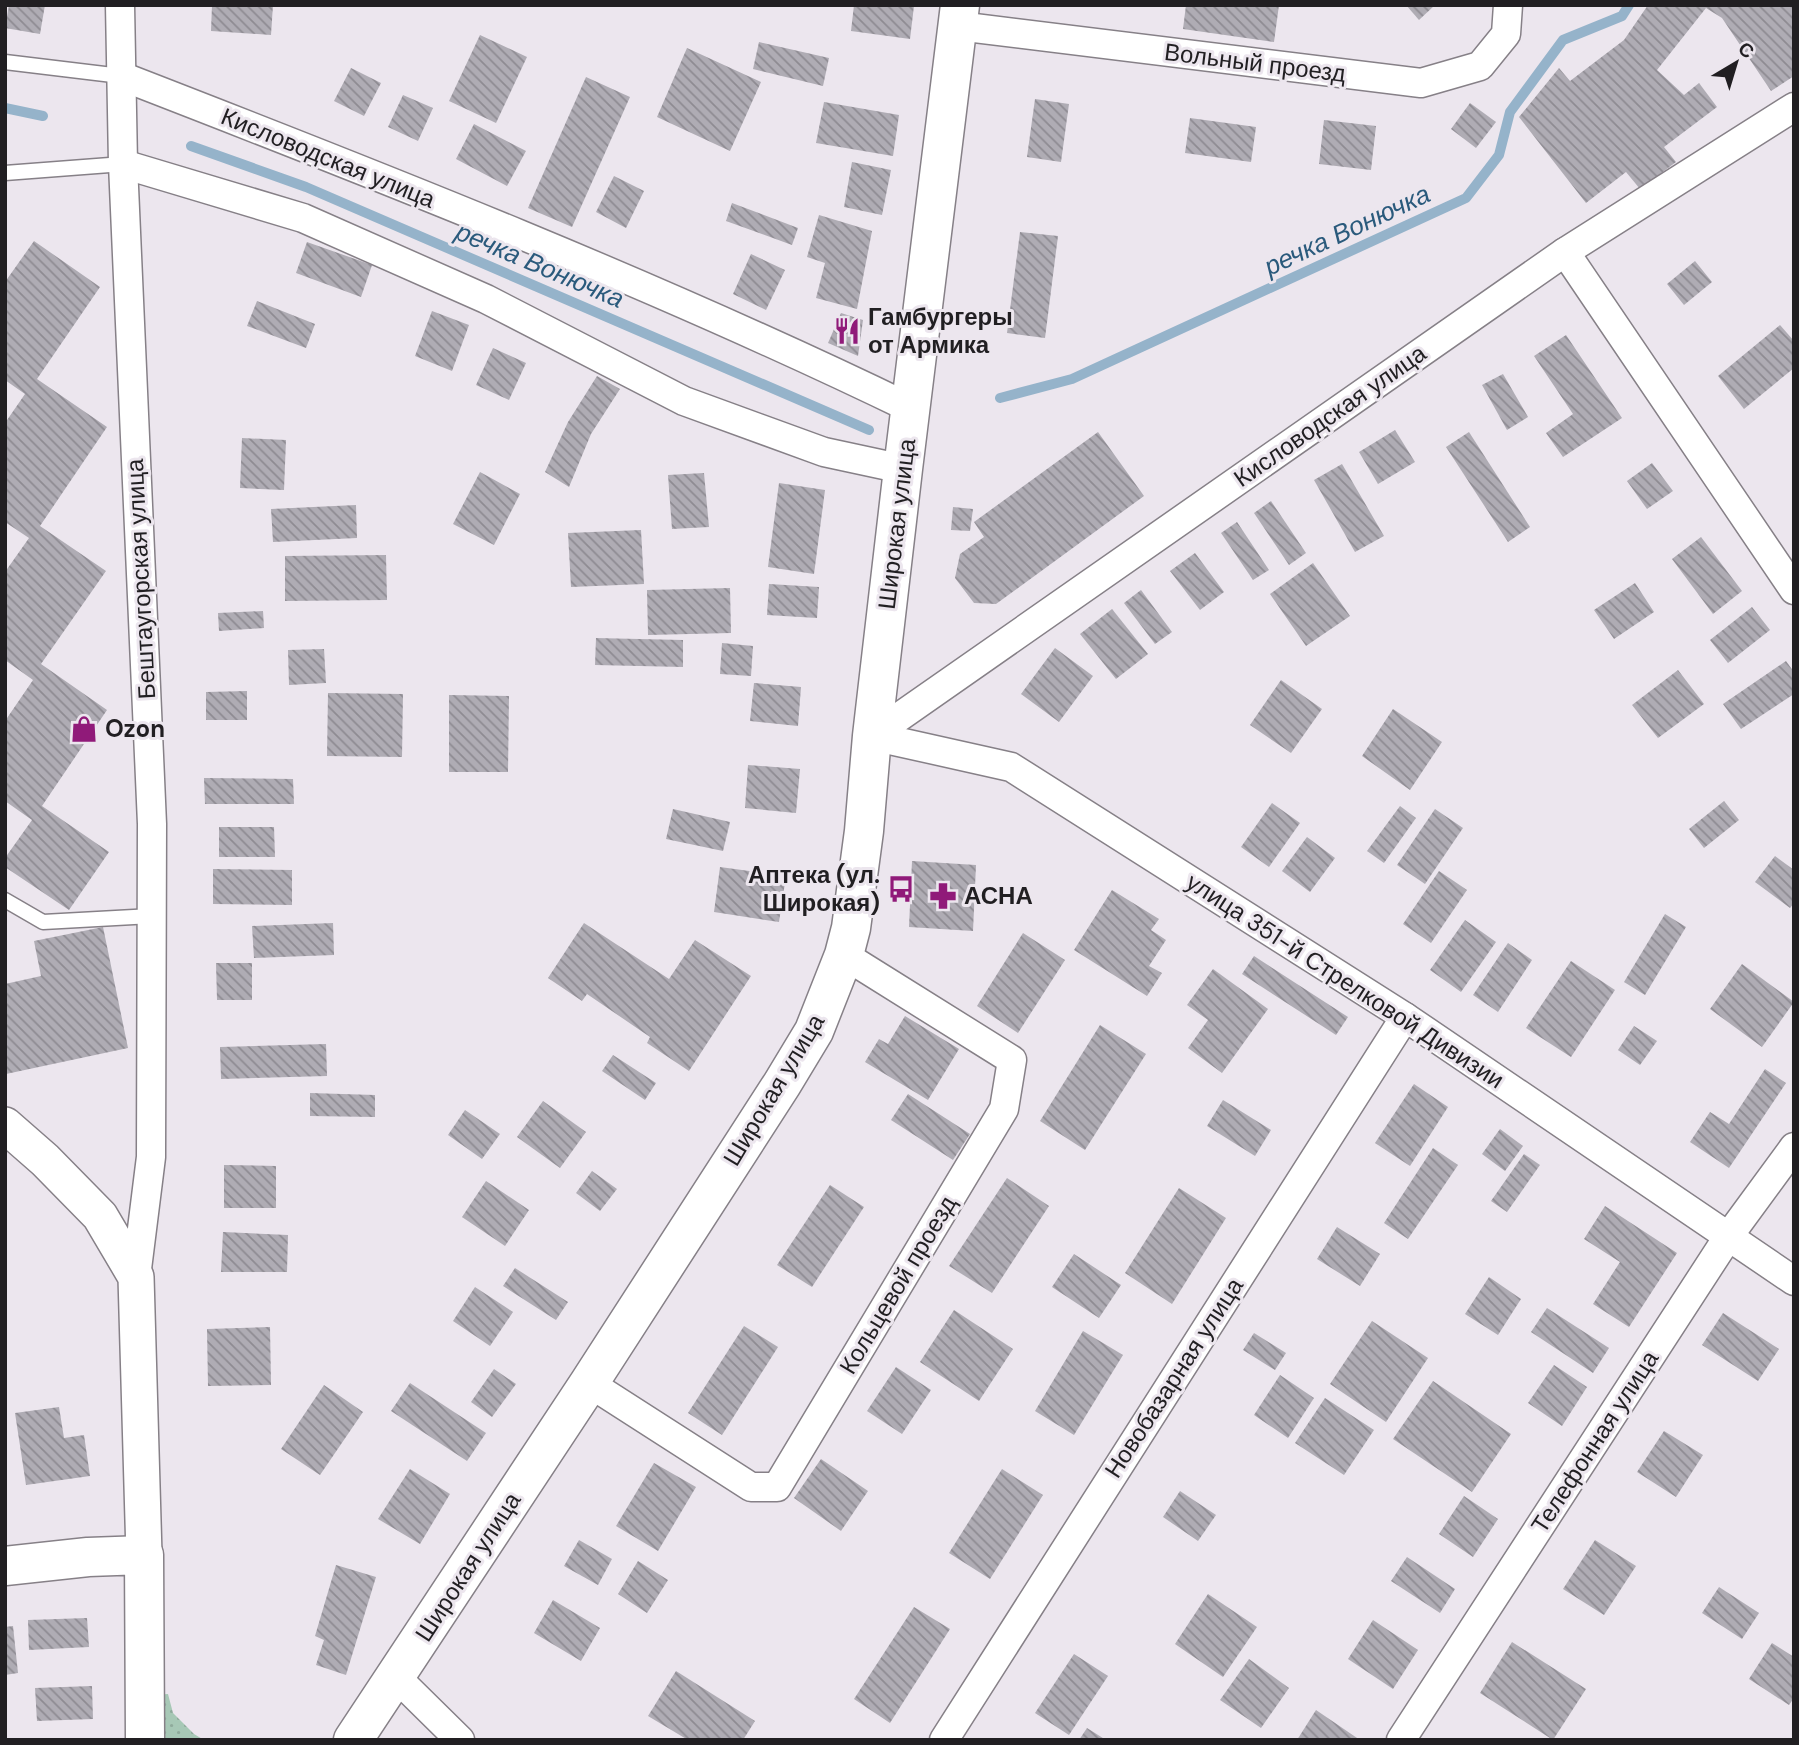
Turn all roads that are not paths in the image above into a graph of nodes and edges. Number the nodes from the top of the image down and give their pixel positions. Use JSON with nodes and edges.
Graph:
{"nodes":[{"id":1,"x":120,"y":5,"type":"edge"},
{"id":2,"x":1508,"y":5,"type":"edge"},
{"id":3,"x":959,"y":16,"type":"edge"},
{"id":4,"x":5,"y":62,"type":"edge"},
{"id":5,"x":121,"y":76,"type":"junction"},
{"id":6,"x":1794,"y":107,"type":"edge"},
{"id":7,"x":123,"y":164,"type":"junction"},
{"id":8,"x":5,"y":173,"type":"edge"},
{"id":9,"x":1565,"y":252,"type":"junction"},
{"id":10,"x":910,"y":408,"type":"junction"},
{"id":11,"x":903,"y":468,"type":"junction"},
{"id":12,"x":1794,"y":590,"type":"edge"},
{"id":13,"x":872,"y":736,"type":"junction"},
{"id":14,"x":5,"y":900,"type":"edge"},
{"id":15,"x":152,"y":916,"type":"junction"},
{"id":16,"x":844,"y":955,"type":"junction"},
{"id":17,"x":1405,"y":1017,"type":"junction"},
{"id":18,"x":5,"y":1125,"type":"edge"},
{"id":19,"x":1794,"y":1147,"type":"edge"},
{"id":20,"x":1728,"y":1237,"type":"junction"},
{"id":21,"x":136,"y":1278,"type":"junction"},
{"id":22,"x":1794,"y":1281,"type":"edge"},
{"id":23,"x":589,"y":1383,"type":"junction"},
{"id":24,"x":144,"y":1555,"type":"junction"},
{"id":25,"x":5,"y":1566,"type":"edge"},
{"id":26,"x":395,"y":1676,"type":"junction"},
{"id":27,"x":145,"y":1740,"type":"edge"},
{"id":28,"x":353,"y":1740,"type":"edge"},
{"id":29,"x":460,"y":1740,"type":"edge"},
{"id":30,"x":944,"y":1740,"type":"edge"},
{"id":31,"x":1401,"y":1740,"type":"edge"}],
"edges":[{"from":1,"to":5,"type":"street","name":"Бештаугорская улица"},
{"from":2,"to":3,"type":"street","name":"Вольный проезд"},
{"from":3,"to":10,"type":"main road","name":"Широкая улица"},
{"from":4,"to":5,"type":"lane","name":"Кисловодская улица"},
{"from":5,"to":7,"type":"street","name":"Бештаугорская улица"},
{"from":5,"to":10,"type":"street","name":"Кисловодская улица"},
{"from":6,"to":9,"type":"street","name":"Кисловодская улица"},
{"from":7,"to":8,"type":"lane"},
{"from":7,"to":11,"type":"street"},
{"from":7,"to":15,"type":"street","name":"Бештаугорская улица"},
{"from":9,"to":12,"type":"street"},
{"from":9,"to":13,"type":"street","name":"Кисловодская улица"},
{"from":10,"to":11,"type":"main road","name":"Широкая улица"},
{"from":11,"to":13,"type":"main road","name":"Широкая улица"},
{"from":13,"to":16,"type":"main road","name":"Широкая улица"},
{"from":13,"to":17,"type":"street","name":"улица 351-й Стрелковой Дивизии"},
{"from":14,"to":15,"type":"lane"},
{"from":15,"to":21,"type":"street","name":"Бештаугорская улица"},
{"from":16,"to":23,"type":"main road","name":"Широкая улица"},
{"from":16,"to":23,"type":"street","name":"Кольцевой проезд"},
{"from":17,"to":20,"type":"street","name":"улица 351-й Стрелковой Дивизии"},
{"from":17,"to":30,"type":"street","name":"Новобазарная улица"},
{"from":18,"to":21,"type":"street"},
{"from":19,"to":20,"type":"street","name":"Телефонная улица"},
{"from":20,"to":22,"type":"street","name":"улица 351-й Стрелковой Дивизии"},
{"from":20,"to":31,"type":"street","name":"Телефонная улица"},
{"from":21,"to":24,"type":"street"},
{"from":23,"to":26,"type":"main road","name":"Широкая улица"},
{"from":24,"to":25,"type":"main road"},
{"from":24,"to":27,"type":"main road"},
{"from":26,"to":28,"type":"main road","name":"Широкая улица"},
{"from":26,"to":29,"type":"street"}]}
